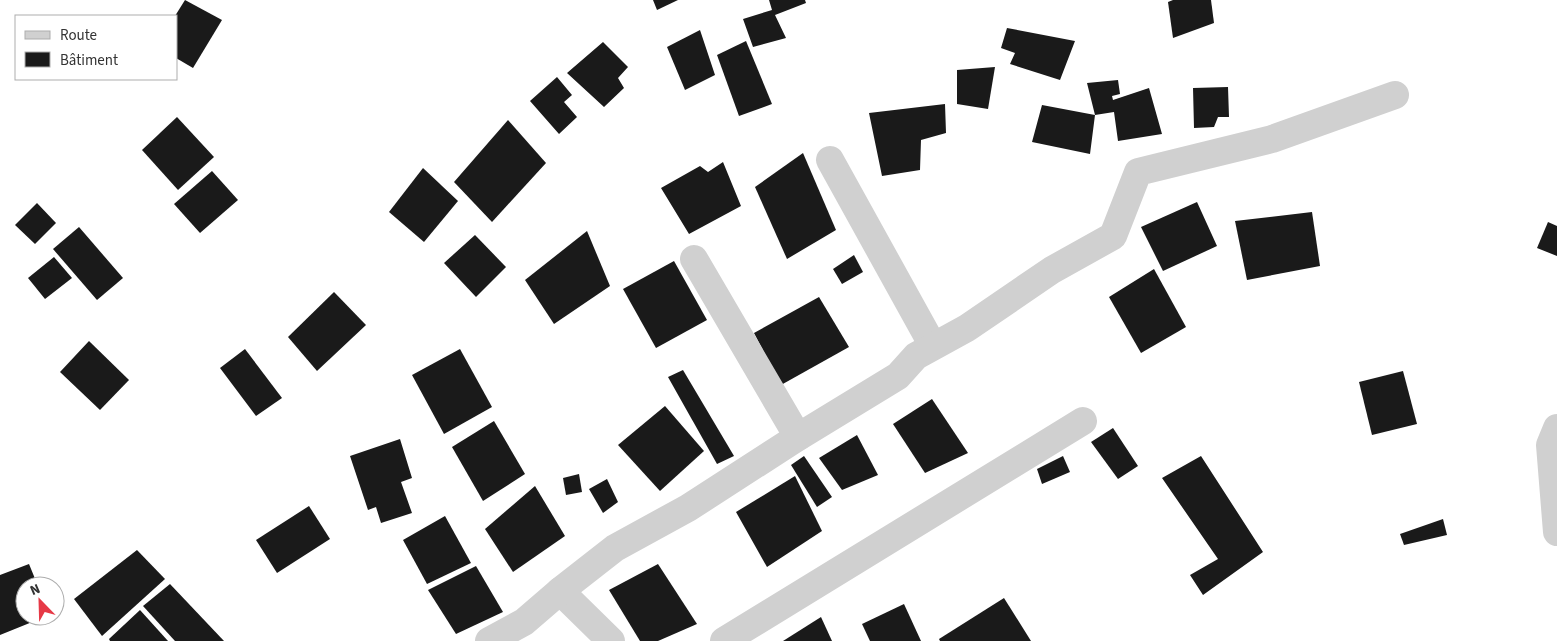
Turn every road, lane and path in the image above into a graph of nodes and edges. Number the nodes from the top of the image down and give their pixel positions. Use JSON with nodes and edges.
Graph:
{"nodes":[{"id":1,"x":1395,"y":96,"type":"dead end"},
{"id":2,"x":830,"y":160,"type":"dead end"},
{"id":3,"x":694,"y":259,"type":"dead end"},
{"id":4,"x":933,"y":346,"type":"junction"},
{"id":5,"x":1083,"y":421,"type":"dead end"},
{"id":6,"x":1557,"y":428,"type":"edge"},
{"id":7,"x":798,"y":437,"type":"junction"},
{"id":8,"x":1557,"y":532,"type":"edge"},
{"id":9,"x":560,"y":591,"type":"junction"},
{"id":10,"x":489,"y":641,"type":"edge"},
{"id":11,"x":611,"y":641,"type":"edge"},
{"id":12,"x":724,"y":641,"type":"edge"}],
"edges":[{"from":1,"to":4,"type":"street"},
{"from":2,"to":4,"type":"street"},
{"from":3,"to":7,"type":"street"},
{"from":4,"to":7,"type":"street"},
{"from":5,"to":12,"type":"street"},
{"from":6,"to":8,"type":"street"},
{"from":7,"to":9,"type":"street"},
{"from":9,"to":10,"type":"street"},
{"from":9,"to":11,"type":"street"}]}
